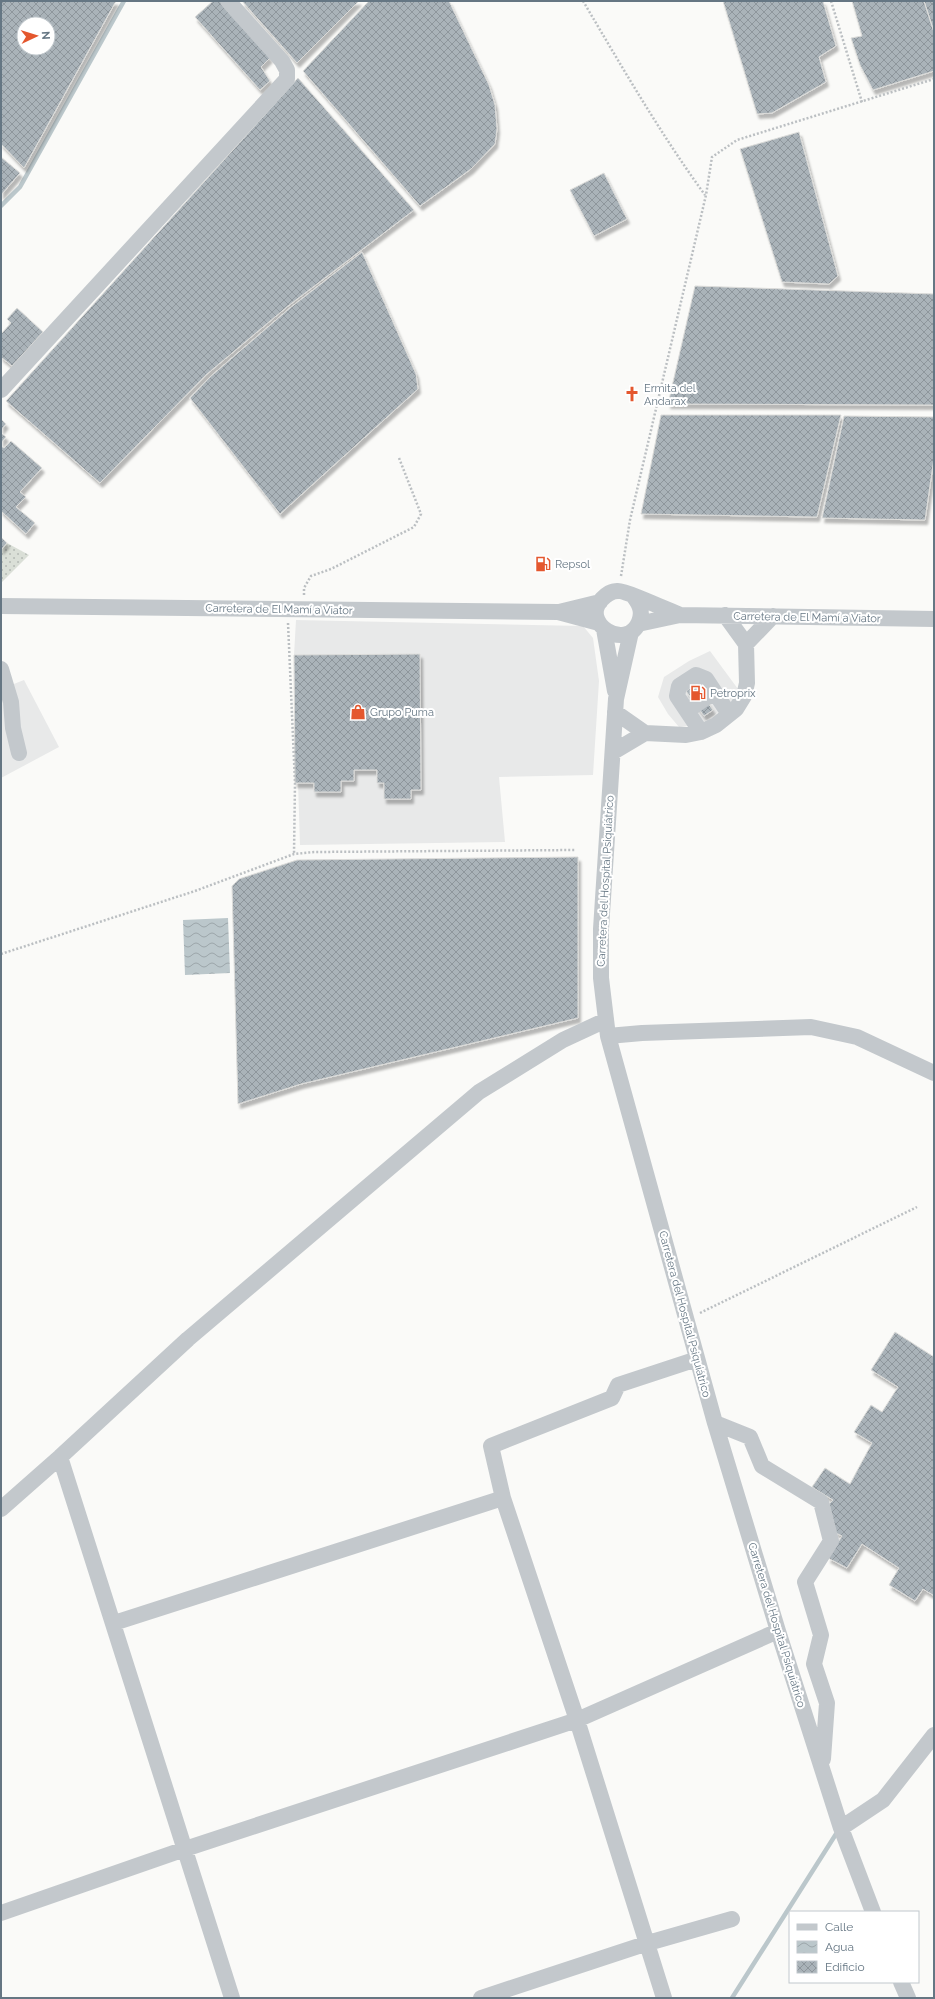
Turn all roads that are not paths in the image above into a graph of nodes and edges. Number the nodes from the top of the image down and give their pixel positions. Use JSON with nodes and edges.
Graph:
{"nodes":[{"id":1,"x":228,"y":1,"type":"edge"},
{"id":2,"x":1,"y":390,"type":"edge"},
{"id":3,"x":634,"y":597,"type":"junction"},
{"id":4,"x":600,"y":602,"type":"junction"},
{"id":5,"x":1,"y":606,"type":"edge"},
{"id":6,"x":558,"y":612,"type":"junction"},
{"id":7,"x":680,"y":615,"type":"junction"},
{"id":8,"x":725,"y":615,"type":"junction"},
{"id":9,"x":773,"y":616,"type":"junction"},
{"id":10,"x":934,"y":618,"type":"edge"},
{"id":11,"x":601,"y":626,"type":"junction"},
{"id":12,"x":635,"y":628,"type":"junction"},
{"id":13,"x":746,"y":644,"type":"junction"},
{"id":14,"x":1,"y":669,"type":"edge"},
{"id":15,"x":714,"y":692,"type":"junction"},
{"id":16,"x":616,"y":705,"type":"junction"},
{"id":17,"x":687,"y":711,"type":"junction"},
{"id":18,"x":729,"y":714,"type":"junction"},
{"id":19,"x":701,"y":732,"type":"junction"},
{"id":20,"x":645,"y":733,"type":"junction"},
{"id":21,"x":612,"y":752,"type":"junction"},
{"id":22,"x":19,"y":753,"type":"dead end"},
{"id":23,"x":606,"y":1020,"type":"junction"},
{"id":24,"x":608,"y":1036,"type":"junction"},
{"id":25,"x":934,"y":1073,"type":"edge"},
{"id":26,"x":697,"y":1359,"type":"junction"},
{"id":27,"x":715,"y":1423,"type":"junction"},
{"id":28,"x":60,"y":1457,"type":"junction"},
{"id":29,"x":503,"y":1498,"type":"junction"},
{"id":30,"x":1,"y":1509,"type":"edge"},
{"id":31,"x":114,"y":1623,"type":"junction"},
{"id":32,"x":778,"y":1631,"type":"junction"},
{"id":33,"x":577,"y":1720,"type":"junction"},
{"id":34,"x":934,"y":1735,"type":"edge"},
{"id":35,"x":822,"y":1766,"type":"junction"},
{"id":36,"x":841,"y":1828,"type":"junction"},
{"id":37,"x":185,"y":1849,"type":"junction"},
{"id":38,"x":873,"y":1911,"type":"edge"},
{"id":39,"x":1,"y":1913,"type":"edge"},
{"id":40,"x":732,"y":1919,"type":"dead end"},
{"id":41,"x":648,"y":1943,"type":"junction"},
{"id":42,"x":901,"y":1983,"type":"edge"},
{"id":43,"x":232,"y":1998,"type":"edge"},
{"id":44,"x":480,"y":1998,"type":"edge"},
{"id":45,"x":664,"y":1998,"type":"edge"},
{"id":46,"x":908,"y":1998,"type":"edge"}],
"edges":[{"from":1,"to":2,"type":"street"},
{"from":3,"to":4,"type":"street"},
{"from":3,"to":7,"type":"street"},
{"from":3,"to":12,"type":"street"},
{"from":4,"to":6,"type":"street"},
{"from":4,"to":11,"type":"street"},
{"from":5,"to":6,"type":"street","name":"Carretera de El Mamí a Viator"},
{"from":6,"to":11,"type":"street"},
{"from":7,"to":8,"type":"street","name":"Carretera de El Mamí a Viator"},
{"from":7,"to":12,"type":"street"},
{"from":8,"to":9,"type":"street","name":"Carretera de El Mamí a Viator"},
{"from":8,"to":13,"type":"street"},
{"from":9,"to":10,"type":"street","name":"Carretera de El Mamí a Viator"},
{"from":9,"to":13,"type":"street"},
{"from":11,"to":12,"type":"street"},
{"from":11,"to":16,"type":"street"},
{"from":12,"to":16,"type":"street"},
{"from":13,"to":18,"type":"street"},
{"from":14,"to":22,"type":"street"},
{"from":15,"to":17,"type":"street"},
{"from":15,"to":17,"type":"street"},
{"from":15,"to":18,"type":"street"},
{"from":16,"to":20,"type":"street"},
{"from":16,"to":21,"type":"street","name":"Carretera del Hospital Psiquiátrico"},
{"from":17,"to":19,"type":"street"},
{"from":18,"to":19,"type":"street"},
{"from":19,"to":20,"type":"street"},
{"from":20,"to":21,"type":"street"},
{"from":21,"to":23,"type":"street","name":"Carretera del Hospital Psiquiátrico"},
{"from":23,"to":24,"type":"street","name":"Carretera del Hospital Psiquiátrico"},
{"from":23,"to":28,"type":"street"},
{"from":24,"to":25,"type":"street"},
{"from":24,"to":26,"type":"street","name":"Carretera del Hospital Psiquiátrico"},
{"from":26,"to":27,"type":"street","name":"Carretera del Hospital Psiquiátrico"},
{"from":26,"to":29,"type":"street"},
{"from":27,"to":32,"type":"street","name":"Carretera del Hospital Psiquiátrico"},
{"from":27,"to":35,"type":"street"},
{"from":28,"to":30,"type":"street"},
{"from":28,"to":31,"type":"street"},
{"from":29,"to":31,"type":"street"},
{"from":29,"to":33,"type":"street"},
{"from":31,"to":37,"type":"street"},
{"from":32,"to":33,"type":"street"},
{"from":32,"to":35,"type":"street","name":"Carretera del Hospital Psiquiátrico"},
{"from":33,"to":37,"type":"street"},
{"from":33,"to":41,"type":"street"},
{"from":34,"to":36,"type":"street"},
{"from":35,"to":36,"type":"street","name":"Carretera del Hospital Psiquiátrico"},
{"from":36,"to":38,"type":"street","name":"Carretera del Hospital Psiquiátrico"},
{"from":37,"to":39,"type":"street"},
{"from":37,"to":43,"type":"street"},
{"from":40,"to":41,"type":"street"},
{"from":41,"to":44,"type":"street"},
{"from":41,"to":45,"type":"street"},
{"from":42,"to":46,"type":"street"}]}
